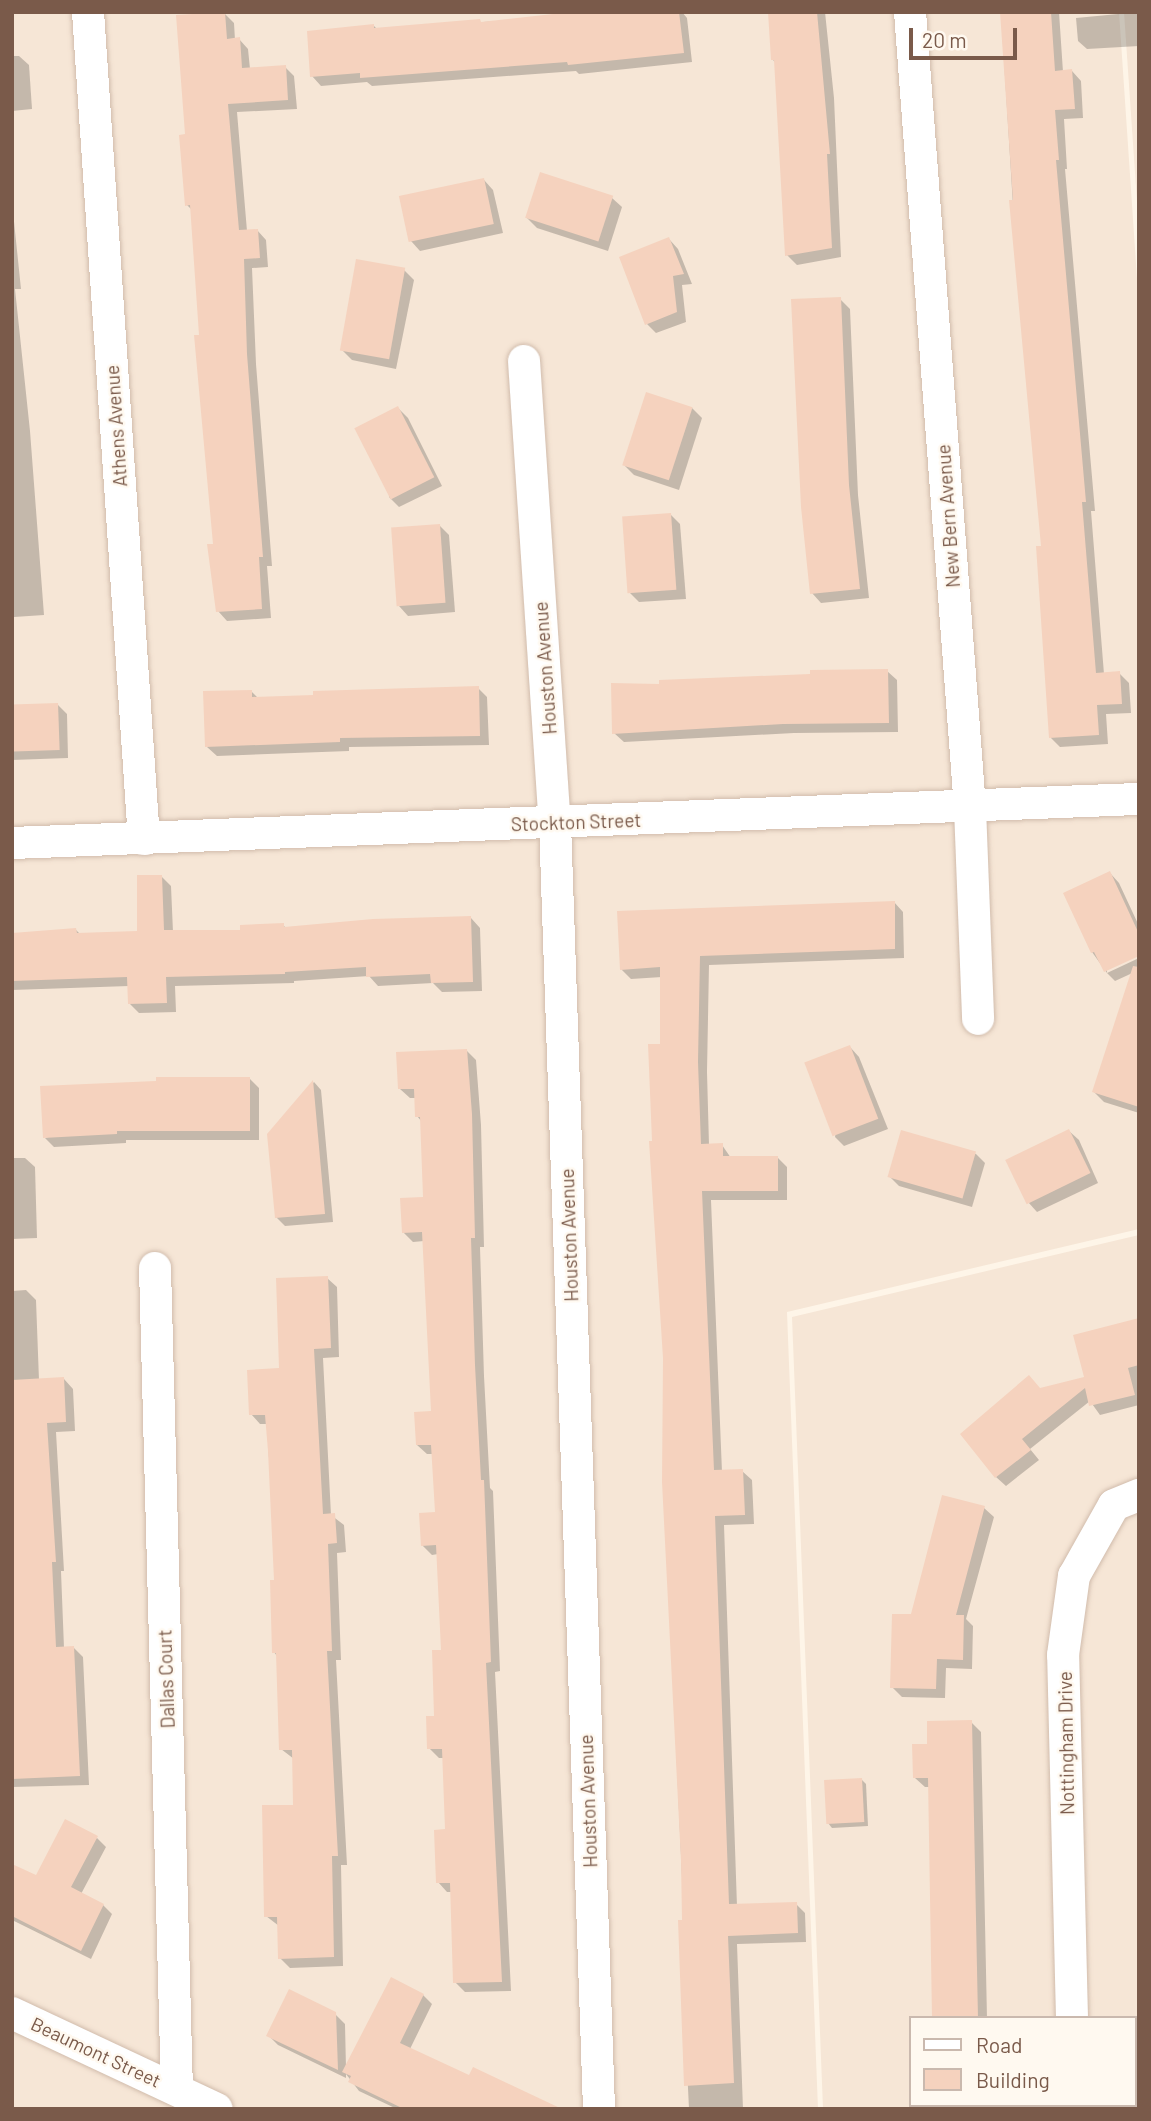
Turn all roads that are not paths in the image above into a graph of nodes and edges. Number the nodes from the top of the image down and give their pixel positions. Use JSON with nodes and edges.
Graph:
{"nodes":[{"id":1,"x":88,"y":12,"type":"edge"},
{"id":2,"x":910,"y":12,"type":"edge"},
{"id":3,"x":524,"y":361,"type":"dead end"},
{"id":4,"x":1139,"y":799,"type":"edge"},
{"id":5,"x":970,"y":808,"type":"junction"},
{"id":6,"x":555,"y":823,"type":"junction"},
{"id":7,"x":145,"y":839,"type":"junction"},
{"id":8,"x":12,"y":843,"type":"edge"},
{"id":9,"x":978,"y":1019,"type":"dead end"},
{"id":10,"x":155,"y":1268,"type":"dead end"},
{"id":11,"x":1139,"y":1495,"type":"edge"},
{"id":12,"x":12,"y":2013,"type":"edge"},
{"id":13,"x":1072,"y":2016,"type":"edge"},
{"id":14,"x":177,"y":2090,"type":"junction"},
{"id":15,"x":217,"y":2109,"type":"edge"},
{"id":16,"x":598,"y":2109,"type":"edge"}],
"edges":[{"from":1,"to":7,"type":"street","name":"Athens Avenue"},
{"from":2,"to":5,"type":"street","name":"New Bern Avenue"},
{"from":3,"to":6,"type":"street","name":"Houston Avenue"},
{"from":4,"to":5,"type":"street","name":"Stockton Street"},
{"from":5,"to":6,"type":"street","name":"Stockton Street"},
{"from":5,"to":9,"type":"street","name":"New Bern Avenue"},
{"from":6,"to":7,"type":"street","name":"Stockton Street"},
{"from":6,"to":16,"type":"street","name":"Houston Avenue"},
{"from":7,"to":8,"type":"street","name":"Stockton Street"},
{"from":10,"to":14,"type":"street","name":"Dallas Court"},
{"from":11,"to":13,"type":"street","name":"Nottingham Drive"},
{"from":12,"to":14,"type":"street","name":"Beaumont Street"},
{"from":14,"to":15,"type":"street","name":"Beaumont Street"}]}
